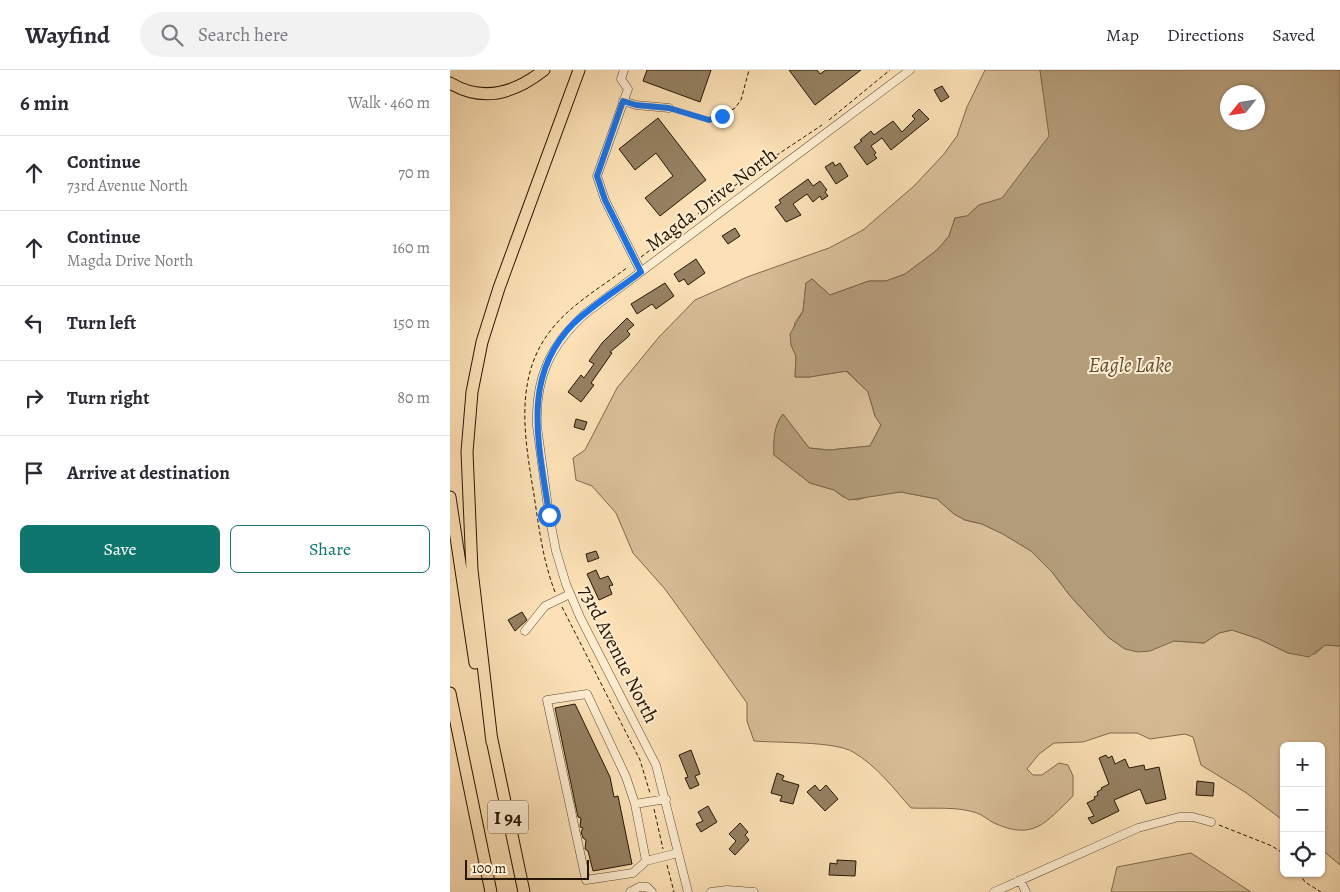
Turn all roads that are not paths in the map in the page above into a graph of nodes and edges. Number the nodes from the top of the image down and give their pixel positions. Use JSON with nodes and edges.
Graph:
{"nodes":[{"id":1,"x":544,"y":70,"type":"edge"},
{"id":2,"x":579,"y":70,"type":"edge"},
{"id":3,"x":624,"y":70,"type":"edge"},
{"id":4,"x":910,"y":70,"type":"edge"},
{"id":5,"x":450,"y":83,"type":"edge"},
{"id":6,"x":623,"y":101,"type":"junction"},
{"id":7,"x":669,"y":108,"type":"road end"},
{"id":8,"x":641,"y":272,"type":"junction"},
{"id":9,"x":537,"y":426,"type":"joint"},
{"id":10,"x":450,"y":497,"type":"edge"},
{"id":11,"x":570,"y":594,"type":"junction"},
{"id":12,"x":525,"y":631,"type":"dead end"},
{"id":13,"x":450,"y":694,"type":"edge"},
{"id":14,"x":492,"y":742,"type":"junction"},
{"id":15,"x":666,"y":799,"type":"junction"},
{"id":16,"x":635,"y":804,"type":"junction"},
{"id":17,"x":1211,"y":822,"type":"road end"},
{"id":18,"x":678,"y":853,"type":"junction"},
{"id":19,"x":646,"y":861,"type":"junction"},
{"id":20,"x":1020,"y":880,"type":"junction"},
{"id":21,"x":491,"y":892,"type":"edge"},
{"id":22,"x":524,"y":892,"type":"edge"},
{"id":23,"x":630,"y":892,"type":"edge"},
{"id":24,"x":652,"y":892,"type":"edge"},
{"id":25,"x":688,"y":892,"type":"edge"},
{"id":26,"x":711,"y":892,"type":"edge"},
{"id":27,"x":754,"y":892,"type":"edge"},
{"id":28,"x":994,"y":892,"type":"edge"},
{"id":29,"x":1026,"y":892,"type":"edge"}],
"edges":[{"from":1,"to":5,"type":"highway"},
{"from":2,"to":14,"type":"highway"},
{"from":3,"to":6,"type":"street"},
{"from":4,"to":8,"type":"street","name":"Magda Drive North"},
{"from":6,"to":7,"type":"street"},
{"from":6,"to":8,"type":"street"},
{"from":8,"to":9,"type":"street","name":"Magda Drive North"},
{"from":9,"to":11,"type":"street","name":"73rd Avenue North"},
{"from":10,"to":14,"type":"highway","number":"I 94"},
{"from":11,"to":12,"type":"street"},
{"from":11,"to":15,"type":"street","name":"73rd Avenue North"},
{"from":13,"to":21,"type":"highway","number":"I 94"},
{"from":14,"to":22,"type":"highway","number":"I 94"},
{"from":15,"to":16,"type":"street"},
{"from":15,"to":18,"type":"street","name":"73rd Avenue North"},
{"from":16,"to":19,"type":"street"},
{"from":16,"to":19,"type":"street"},
{"from":17,"to":20,"type":"street"},
{"from":18,"to":19,"type":"street"},
{"from":18,"to":25,"type":"street","name":"73rd Avenue North"},
{"from":20,"to":28,"type":"street"},
{"from":20,"to":29,"type":"street"},
{"from":23,"to":24,"type":"street"},
{"from":26,"to":27,"type":"street"}]}
